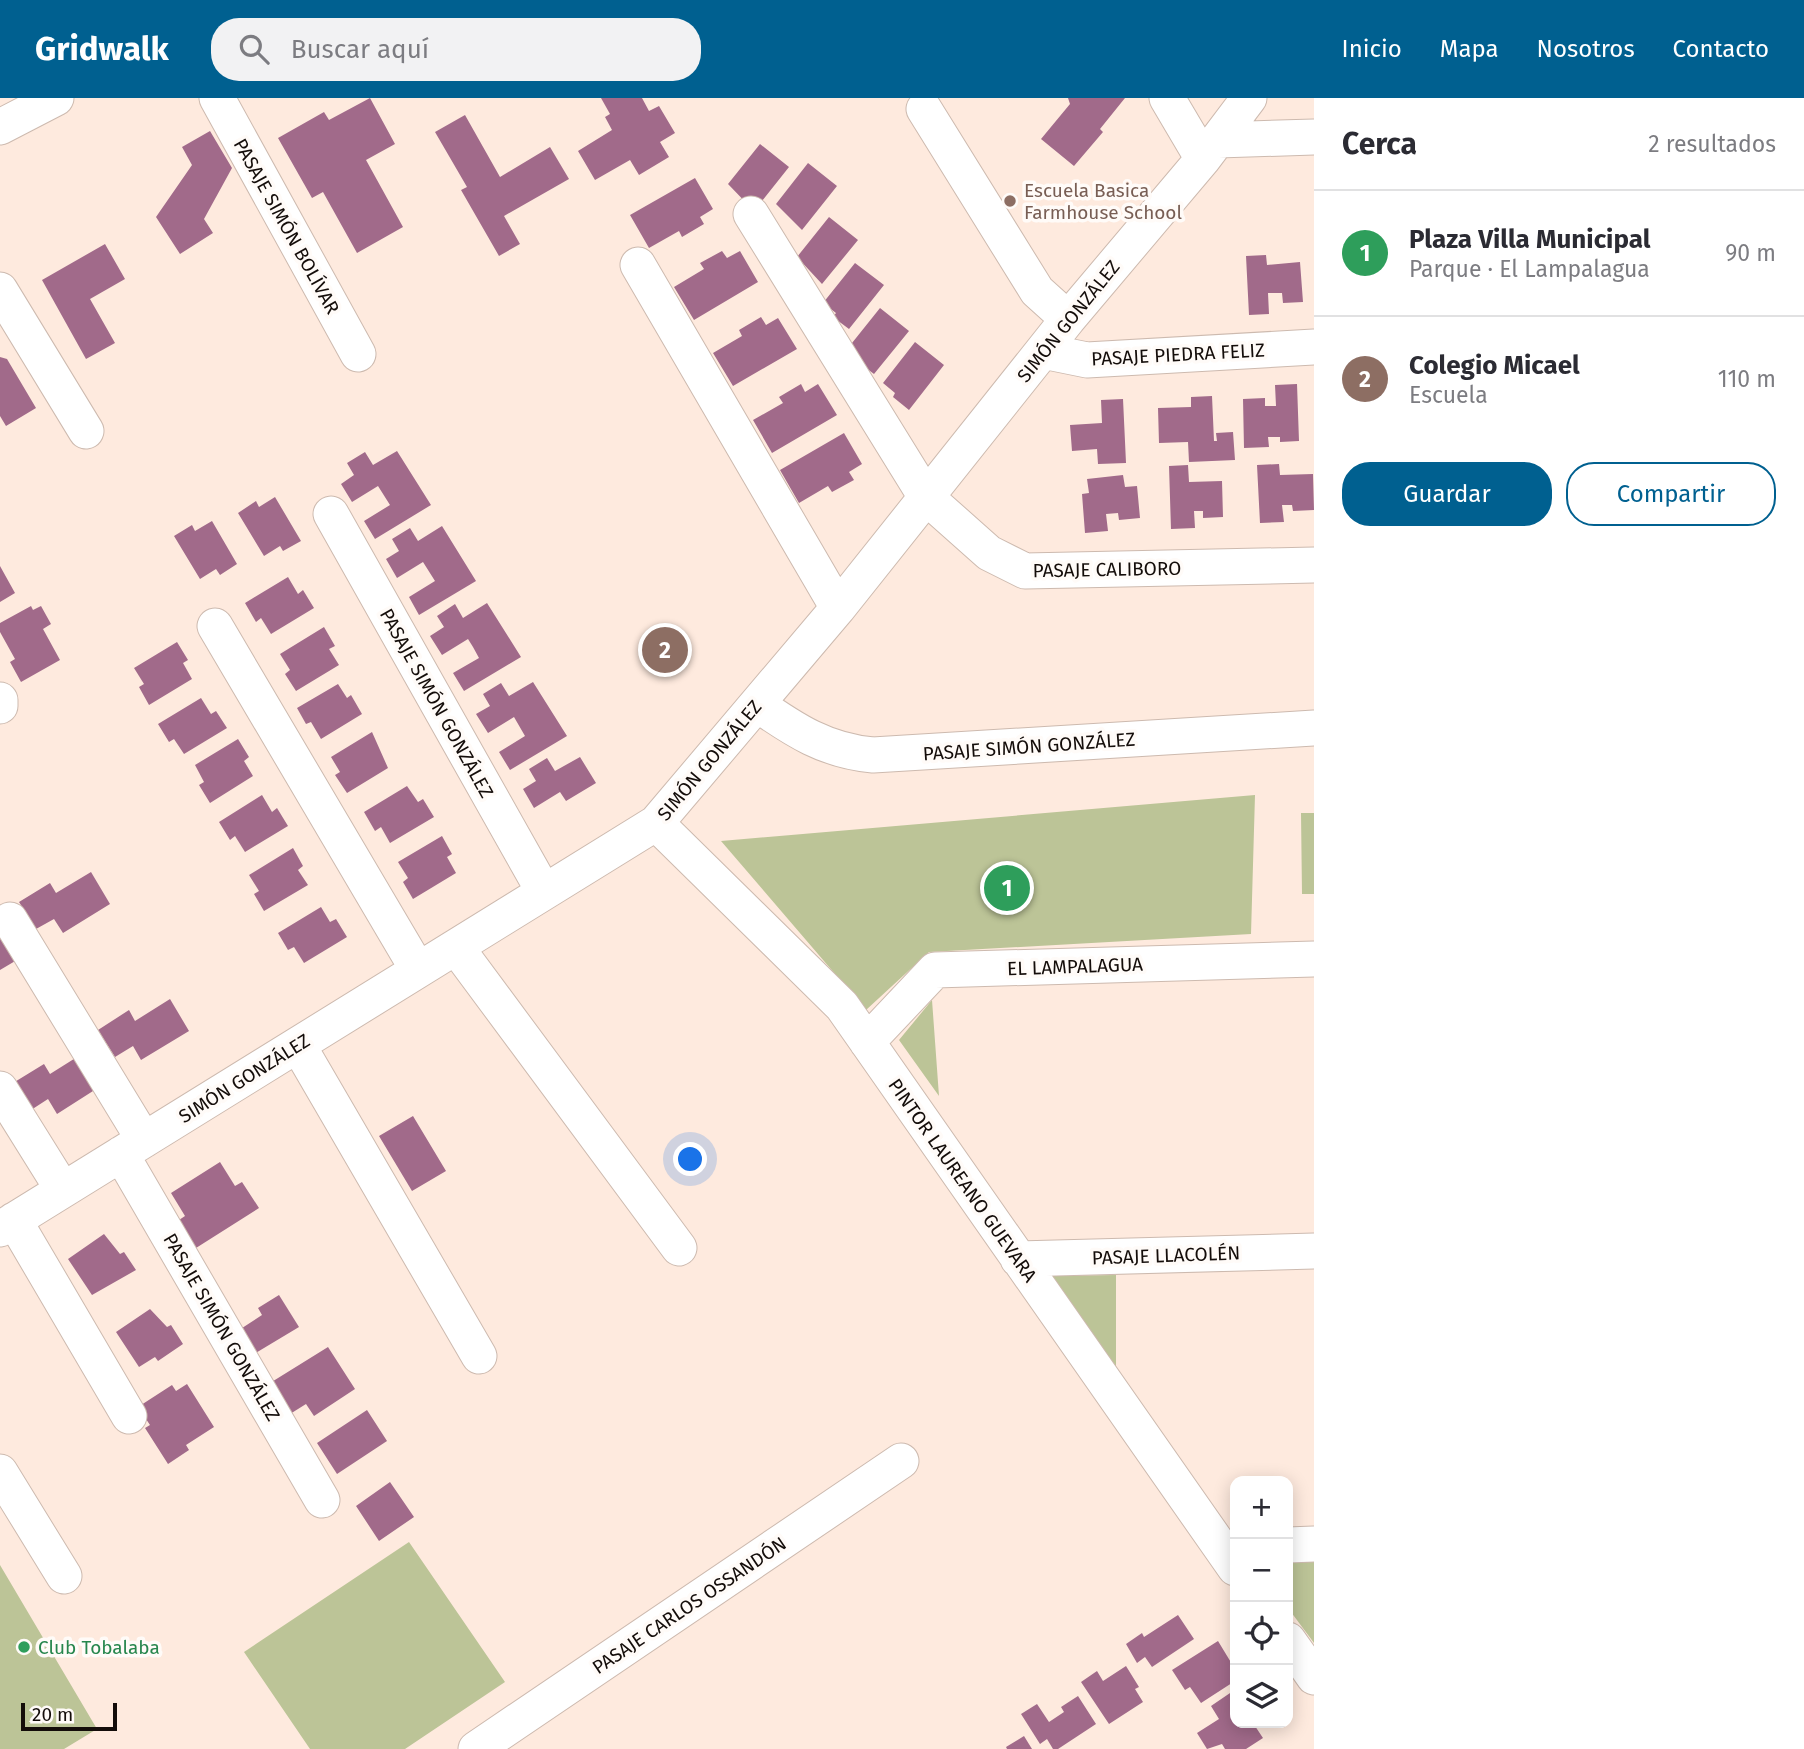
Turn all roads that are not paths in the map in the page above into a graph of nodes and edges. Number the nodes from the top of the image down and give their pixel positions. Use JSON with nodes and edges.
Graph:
{"nodes":[{"id":1,"x":56,"y":98,"type":"edge"},
{"id":2,"x":217,"y":98,"type":"edge"},
{"id":3,"x":1167,"y":98,"type":"edge"},
{"id":4,"x":1249,"y":98,"type":"edge"},
{"id":5,"x":924,"y":109,"type":"dead end"},
{"id":6,"x":0,"y":128,"type":"edge"},
{"id":7,"x":1314,"y":137,"type":"edge"},
{"id":8,"x":1210,"y":150,"type":"junction"},
{"id":9,"x":751,"y":214,"type":"dead end"},
{"id":10,"x":638,"y":265,"type":"dead end"},
{"id":11,"x":0,"y":290,"type":"edge"},
{"id":12,"x":1068,"y":319,"type":"junction"},
{"id":13,"x":1314,"y":347,"type":"edge"},
{"id":14,"x":1043,"y":351,"type":"junction"},
{"id":15,"x":358,"y":354,"type":"dead end"},
{"id":16,"x":86,"y":430,"type":"dead end"},
{"id":17,"x":926,"y":497,"type":"junction"},
{"id":18,"x":331,"y":514,"type":"dead end"},
{"id":19,"x":1314,"y":565,"type":"edge"},
{"id":20,"x":838,"y":608,"type":"junction"},
{"id":21,"x":215,"y":626,"type":"dead end"},
{"id":22,"x":0,"y":700,"type":"edge"},
{"id":23,"x":757,"y":704,"type":"junction"},
{"id":24,"x":0,"y":706,"type":"edge"},
{"id":25,"x":1314,"y":728,"type":"edge"},
{"id":26,"x":656,"y":823,"type":"junction"},
{"id":27,"x":544,"y":892,"type":"junction"},
{"id":28,"x":10,"y":920,"type":"dead end"},
{"id":29,"x":456,"y":947,"type":"junction"},
{"id":30,"x":1314,"y":959,"type":"edge"},
{"id":31,"x":418,"y":970,"type":"junction"},
{"id":32,"x":867,"y":1042,"type":"junction"},
{"id":33,"x":298,"y":1045,"type":"junction"},
{"id":34,"x":0,"y":1089,"type":"edge"},
{"id":35,"x":133,"y":1147,"type":"junction"},
{"id":36,"x":63,"y":1190,"type":"junction"},
{"id":37,"x":7,"y":1225,"type":"edge"},
{"id":38,"x":679,"y":1248,"type":"dead end"},
{"id":39,"x":1314,"y":1251,"type":"edge"},
{"id":40,"x":1018,"y":1259,"type":"junction"},
{"id":41,"x":479,"y":1356,"type":"dead end"},
{"id":42,"x":129,"y":1416,"type":"dead end"},
{"id":43,"x":901,"y":1461,"type":"dead end"},
{"id":44,"x":0,"y":1472,"type":"edge"},
{"id":45,"x":322,"y":1500,"type":"dead end"},
{"id":46,"x":1314,"y":1544,"type":"edge"},
{"id":47,"x":1293,"y":1545,"type":"edge"},
{"id":48,"x":1230,"y":1554,"type":"edge"},
{"id":49,"x":64,"y":1576,"type":"dead end"},
{"id":50,"x":1293,"y":1647,"type":"edge"},
{"id":51,"x":1314,"y":1676,"type":"edge"},
{"id":52,"x":476,"y":1749,"type":"edge"}],
"edges":[{"from":1,"to":6,"type":"street"},
{"from":2,"to":15,"type":"street","name":"PASAJE SIMÓN BOLÍVAR"},
{"from":3,"to":8,"type":"street"},
{"from":4,"to":8,"type":"street","name":"SIMÓN GONZÁLEZ"},
{"from":5,"to":12,"type":"street"},
{"from":7,"to":8,"type":"street"},
{"from":8,"to":12,"type":"street","name":"SIMÓN GONZÁLEZ"},
{"from":9,"to":17,"type":"street"},
{"from":10,"to":20,"type":"street"},
{"from":11,"to":16,"type":"street"},
{"from":12,"to":14,"type":"street","name":"SIMÓN GONZÁLEZ"},
{"from":13,"to":14,"type":"street","name":"PASAJE PIEDRA FELIZ"},
{"from":14,"to":17,"type":"street","name":"SIMÓN GONZÁLEZ"},
{"from":17,"to":19,"type":"street","name":"PASAJE CALIBORO"},
{"from":17,"to":20,"type":"street","name":"SIMÓN GONZÁLEZ"},
{"from":18,"to":27,"type":"street","name":"PASAJE SIMÓN GONZÁLEZ"},
{"from":20,"to":23,"type":"street","name":"SIMÓN GONZÁLEZ"},
{"from":21,"to":31,"type":"street"},
{"from":22,"to":24,"type":"street"},
{"from":23,"to":25,"type":"street","name":"PASAJE SIMÓN GONZÁLEZ"},
{"from":23,"to":26,"type":"street","name":"SIMÓN GONZÁLEZ"},
{"from":26,"to":27,"type":"street","name":"SIMÓN GONZÁLEZ"},
{"from":26,"to":32,"type":"street","name":"PINTOR LAUREANO GUEVARA"},
{"from":27,"to":29,"type":"street","name":"SIMÓN GONZÁLEZ"},
{"from":28,"to":35,"type":"street","name":"PASAJE SIMÓN GONZÁLEZ"},
{"from":29,"to":31,"type":"street","name":"SIMÓN GONZÁLEZ"},
{"from":29,"to":38,"type":"street"},
{"from":30,"to":32,"type":"street","name":"EL LAMPALAGUA"},
{"from":31,"to":33,"type":"street","name":"SIMÓN GONZÁLEZ"},
{"from":32,"to":40,"type":"street","name":"PINTOR LAUREANO GUEVARA"},
{"from":33,"to":35,"type":"street","name":"SIMÓN GONZÁLEZ"},
{"from":33,"to":41,"type":"street"},
{"from":34,"to":36,"type":"street"},
{"from":35,"to":36,"type":"street","name":"SIMÓN GONZÁLEZ"},
{"from":35,"to":45,"type":"street","name":"PASAJE SIMÓN GONZÁLEZ"},
{"from":36,"to":37,"type":"street","name":"SIMÓN GONZÁLEZ"},
{"from":37,"to":42,"type":"street"},
{"from":39,"to":40,"type":"street","name":"PASAJE LLACOLÉN"},
{"from":40,"to":48,"type":"street","name":"PINTOR LAUREANO GUEVARA"},
{"from":43,"to":52,"type":"street","name":"PASAJE CARLOS OSSANDÓN"},
{"from":44,"to":49,"type":"street"},
{"from":46,"to":47,"type":"street"},
{"from":50,"to":51,"type":"street"}]}
